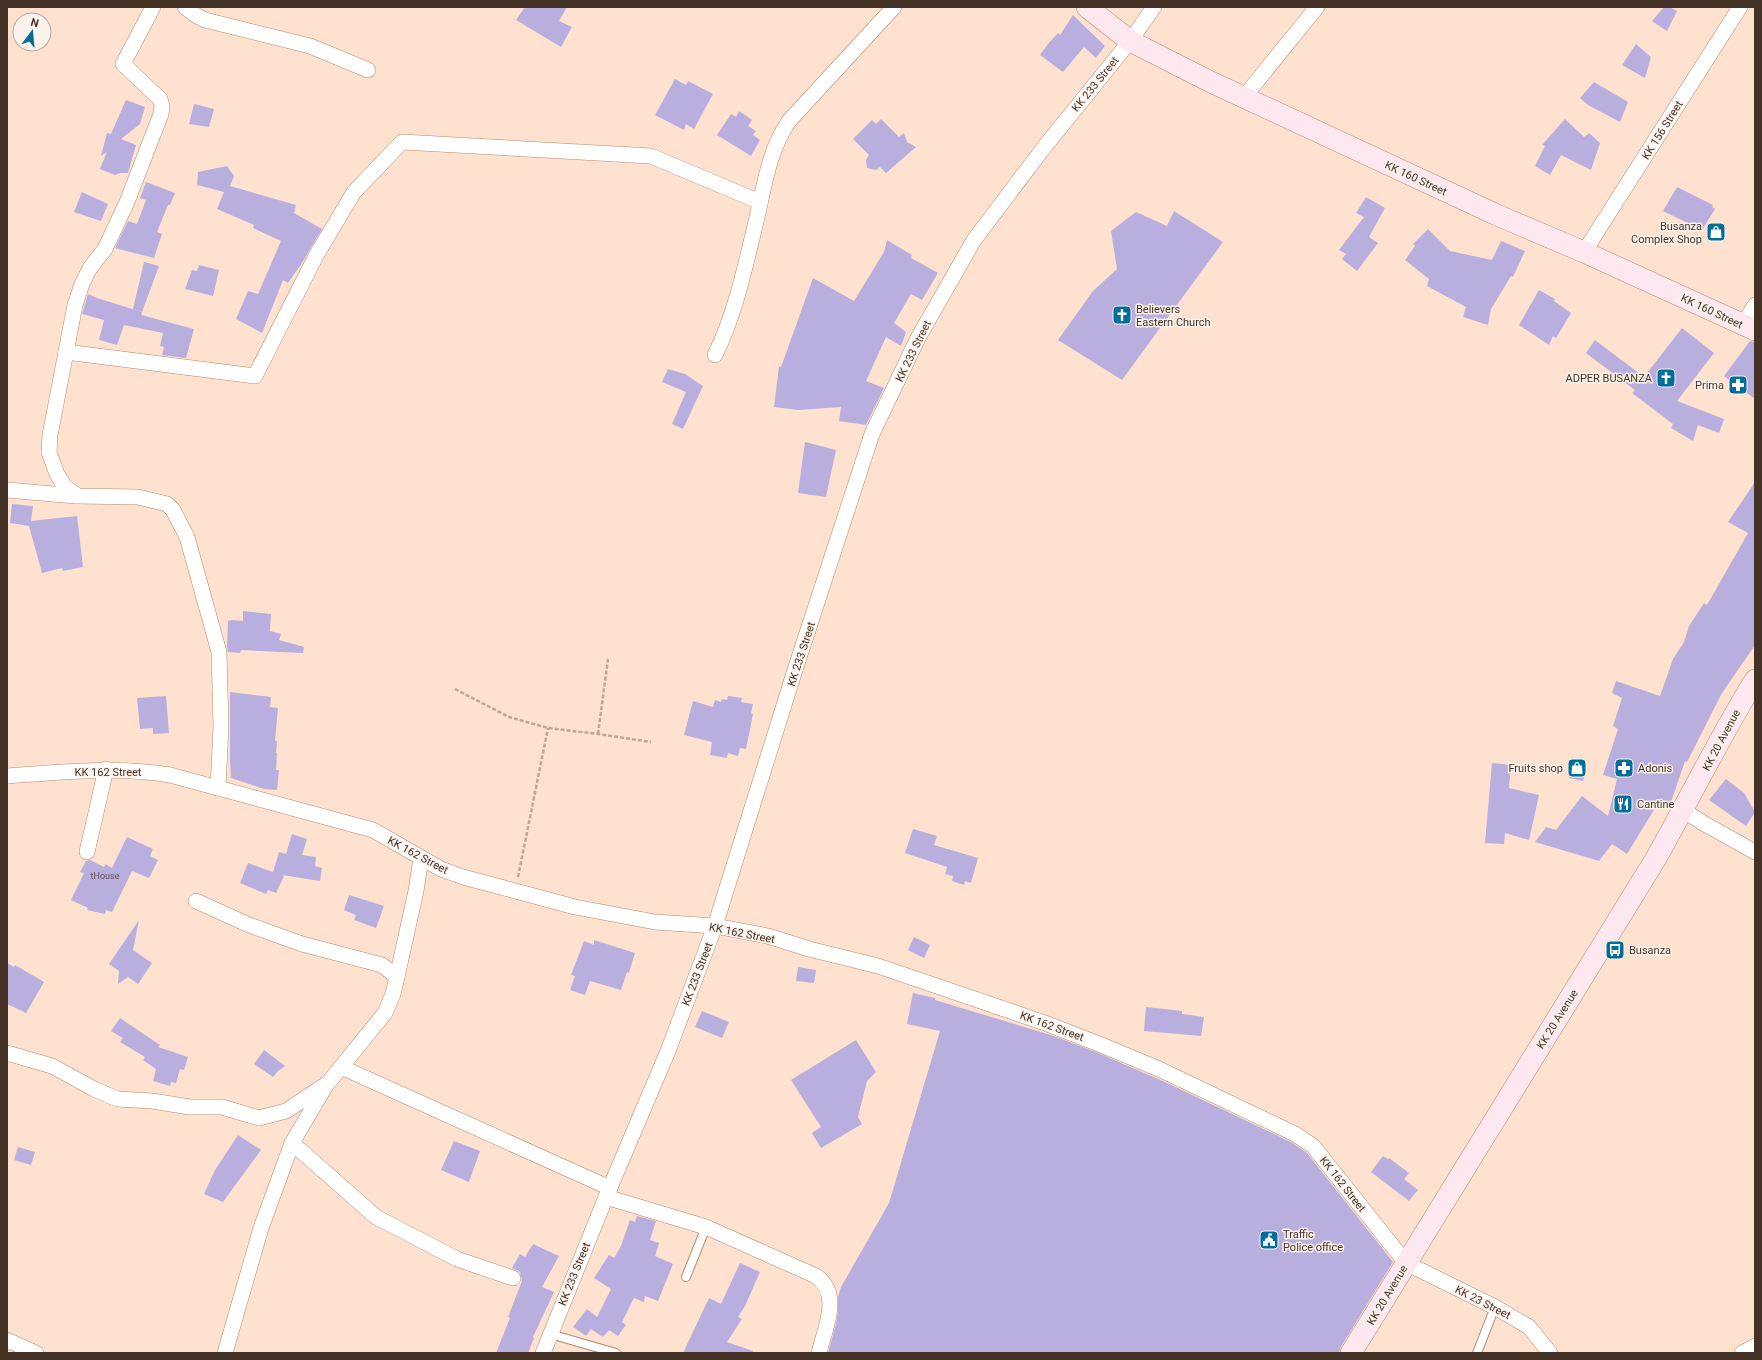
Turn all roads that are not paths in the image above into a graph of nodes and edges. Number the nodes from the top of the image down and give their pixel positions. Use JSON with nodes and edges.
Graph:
{"nodes":[{"id":1,"x":153,"y":7,"type":"edge"},
{"id":2,"x":185,"y":7,"type":"edge"},
{"id":3,"x":894,"y":7,"type":"edge"},
{"id":4,"x":1087,"y":7,"type":"edge"},
{"id":5,"x":1154,"y":7,"type":"edge"},
{"id":6,"x":1316,"y":7,"type":"edge"},
{"id":7,"x":1740,"y":7,"type":"edge"},
{"id":8,"x":1130,"y":41,"type":"junction"},
{"id":9,"x":368,"y":70,"type":"dead end"},
{"id":10,"x":1244,"y":97,"type":"junction"},
{"id":11,"x":760,"y":202,"type":"junction"},
{"id":12,"x":1584,"y":252,"type":"junction"},
{"id":13,"x":1755,"y":305,"type":"edge"},
{"id":14,"x":1749,"y":328,"type":"edge"},
{"id":15,"x":66,"y":352,"type":"junction"},
{"id":16,"x":715,"y":355,"type":"dead end"},
{"id":17,"x":7,"y":490,"type":"edge"},
{"id":18,"x":78,"y":496,"type":"junction"},
{"id":19,"x":1755,"y":680,"type":"edge"},
{"id":20,"x":106,"y":770,"type":"junction"},
{"id":21,"x":7,"y":776,"type":"edge"},
{"id":22,"x":218,"y":788,"type":"junction"},
{"id":23,"x":1683,"y":810,"type":"junction"},
{"id":24,"x":87,"y":852,"type":"dead end"},
{"id":25,"x":1755,"y":852,"type":"edge"},
{"id":26,"x":421,"y":858,"type":"junction"},
{"id":27,"x":196,"y":901,"type":"dead end"},
{"id":28,"x":716,"y":926,"type":"junction"},
{"id":29,"x":397,"y":977,"type":"junction"},
{"id":30,"x":7,"y":1053,"type":"edge"},
{"id":31,"x":341,"y":1067,"type":"junction"},
{"id":32,"x":328,"y":1083,"type":"junction"},
{"id":33,"x":292,"y":1143,"type":"junction"},
{"id":34,"x":608,"y":1192,"type":"junction"},
{"id":35,"x":706,"y":1227,"type":"junction"},
{"id":36,"x":1406,"y":1263,"type":"junction"},
{"id":37,"x":686,"y":1277,"type":"dead end"},
{"id":38,"x":513,"y":1278,"type":"dead end"},
{"id":39,"x":1495,"y":1307,"type":"junction"},
{"id":40,"x":550,"y":1334,"type":"junction"},
{"id":41,"x":7,"y":1340,"type":"edge"},
{"id":42,"x":1755,"y":1346,"type":"edge"},
{"id":43,"x":36,"y":1353,"type":"edge"},
{"id":44,"x":225,"y":1353,"type":"edge"},
{"id":45,"x":543,"y":1353,"type":"edge"},
{"id":46,"x":616,"y":1353,"type":"edge"},
{"id":47,"x":819,"y":1353,"type":"edge"},
{"id":48,"x":1350,"y":1353,"type":"edge"},
{"id":49,"x":1477,"y":1353,"type":"edge"},
{"id":50,"x":1550,"y":1353,"type":"edge"},
{"id":51,"x":1742,"y":1353,"type":"edge"}],
"edges":[{"from":1,"to":15,"type":"street"},
{"from":2,"to":9,"type":"street"},
{"from":3,"to":11,"type":"street"},
{"from":4,"to":8,"type":"main road","name":"KK 160 Street"},
{"from":5,"to":8,"type":"street","name":"KK 233 Street"},
{"from":6,"to":10,"type":"street"},
{"from":7,"to":12,"type":"street","name":"KK 156 Street"},
{"from":8,"to":10,"type":"main road","name":"KK 160 Street"},
{"from":8,"to":28,"type":"street","name":"KK 233 Street"},
{"from":10,"to":12,"type":"main road","name":"KK 160 Street"},
{"from":11,"to":15,"type":"street"},
{"from":11,"to":16,"type":"street"},
{"from":12,"to":14,"type":"main road","name":"KK 160 Street"},
{"from":13,"to":14,"type":"street"},
{"from":15,"to":18,"type":"street"},
{"from":17,"to":18,"type":"street"},
{"from":18,"to":22,"type":"street"},
{"from":19,"to":23,"type":"main road","name":"KK 20 Avenue"},
{"from":20,"to":21,"type":"street","name":"KK 162 Street"},
{"from":20,"to":22,"type":"street","name":"KK 162 Street"},
{"from":20,"to":24,"type":"street"},
{"from":22,"to":26,"type":"street","name":"KK 162 Street"},
{"from":23,"to":25,"type":"street"},
{"from":23,"to":36,"type":"main road","name":"KK 20 Avenue"},
{"from":26,"to":28,"type":"street","name":"KK 162 Street"},
{"from":26,"to":29,"type":"street"},
{"from":27,"to":29,"type":"street"},
{"from":28,"to":34,"type":"street","name":"KK 233 Street"},
{"from":28,"to":36,"type":"street","name":"KK 162 Street"},
{"from":29,"to":31,"type":"street"},
{"from":30,"to":32,"type":"street"},
{"from":31,"to":32,"type":"street"},
{"from":31,"to":34,"type":"street"},
{"from":32,"to":33,"type":"street"},
{"from":33,"to":38,"type":"street"},
{"from":33,"to":44,"type":"street"},
{"from":34,"to":35,"type":"street"},
{"from":34,"to":40,"type":"street","name":"KK 233 Street"},
{"from":35,"to":37,"type":"lane"},
{"from":35,"to":47,"type":"street"},
{"from":36,"to":39,"type":"street","name":"KK 23 Street"},
{"from":36,"to":48,"type":"main road","name":"KK 20 Avenue"},
{"from":39,"to":49,"type":"lane"},
{"from":39,"to":50,"type":"street","name":"KK 23 Street"},
{"from":40,"to":45,"type":"street","name":"KK 233 Street"},
{"from":40,"to":46,"type":"lane"},
{"from":41,"to":43,"type":"street"},
{"from":42,"to":51,"type":"street"}]}
